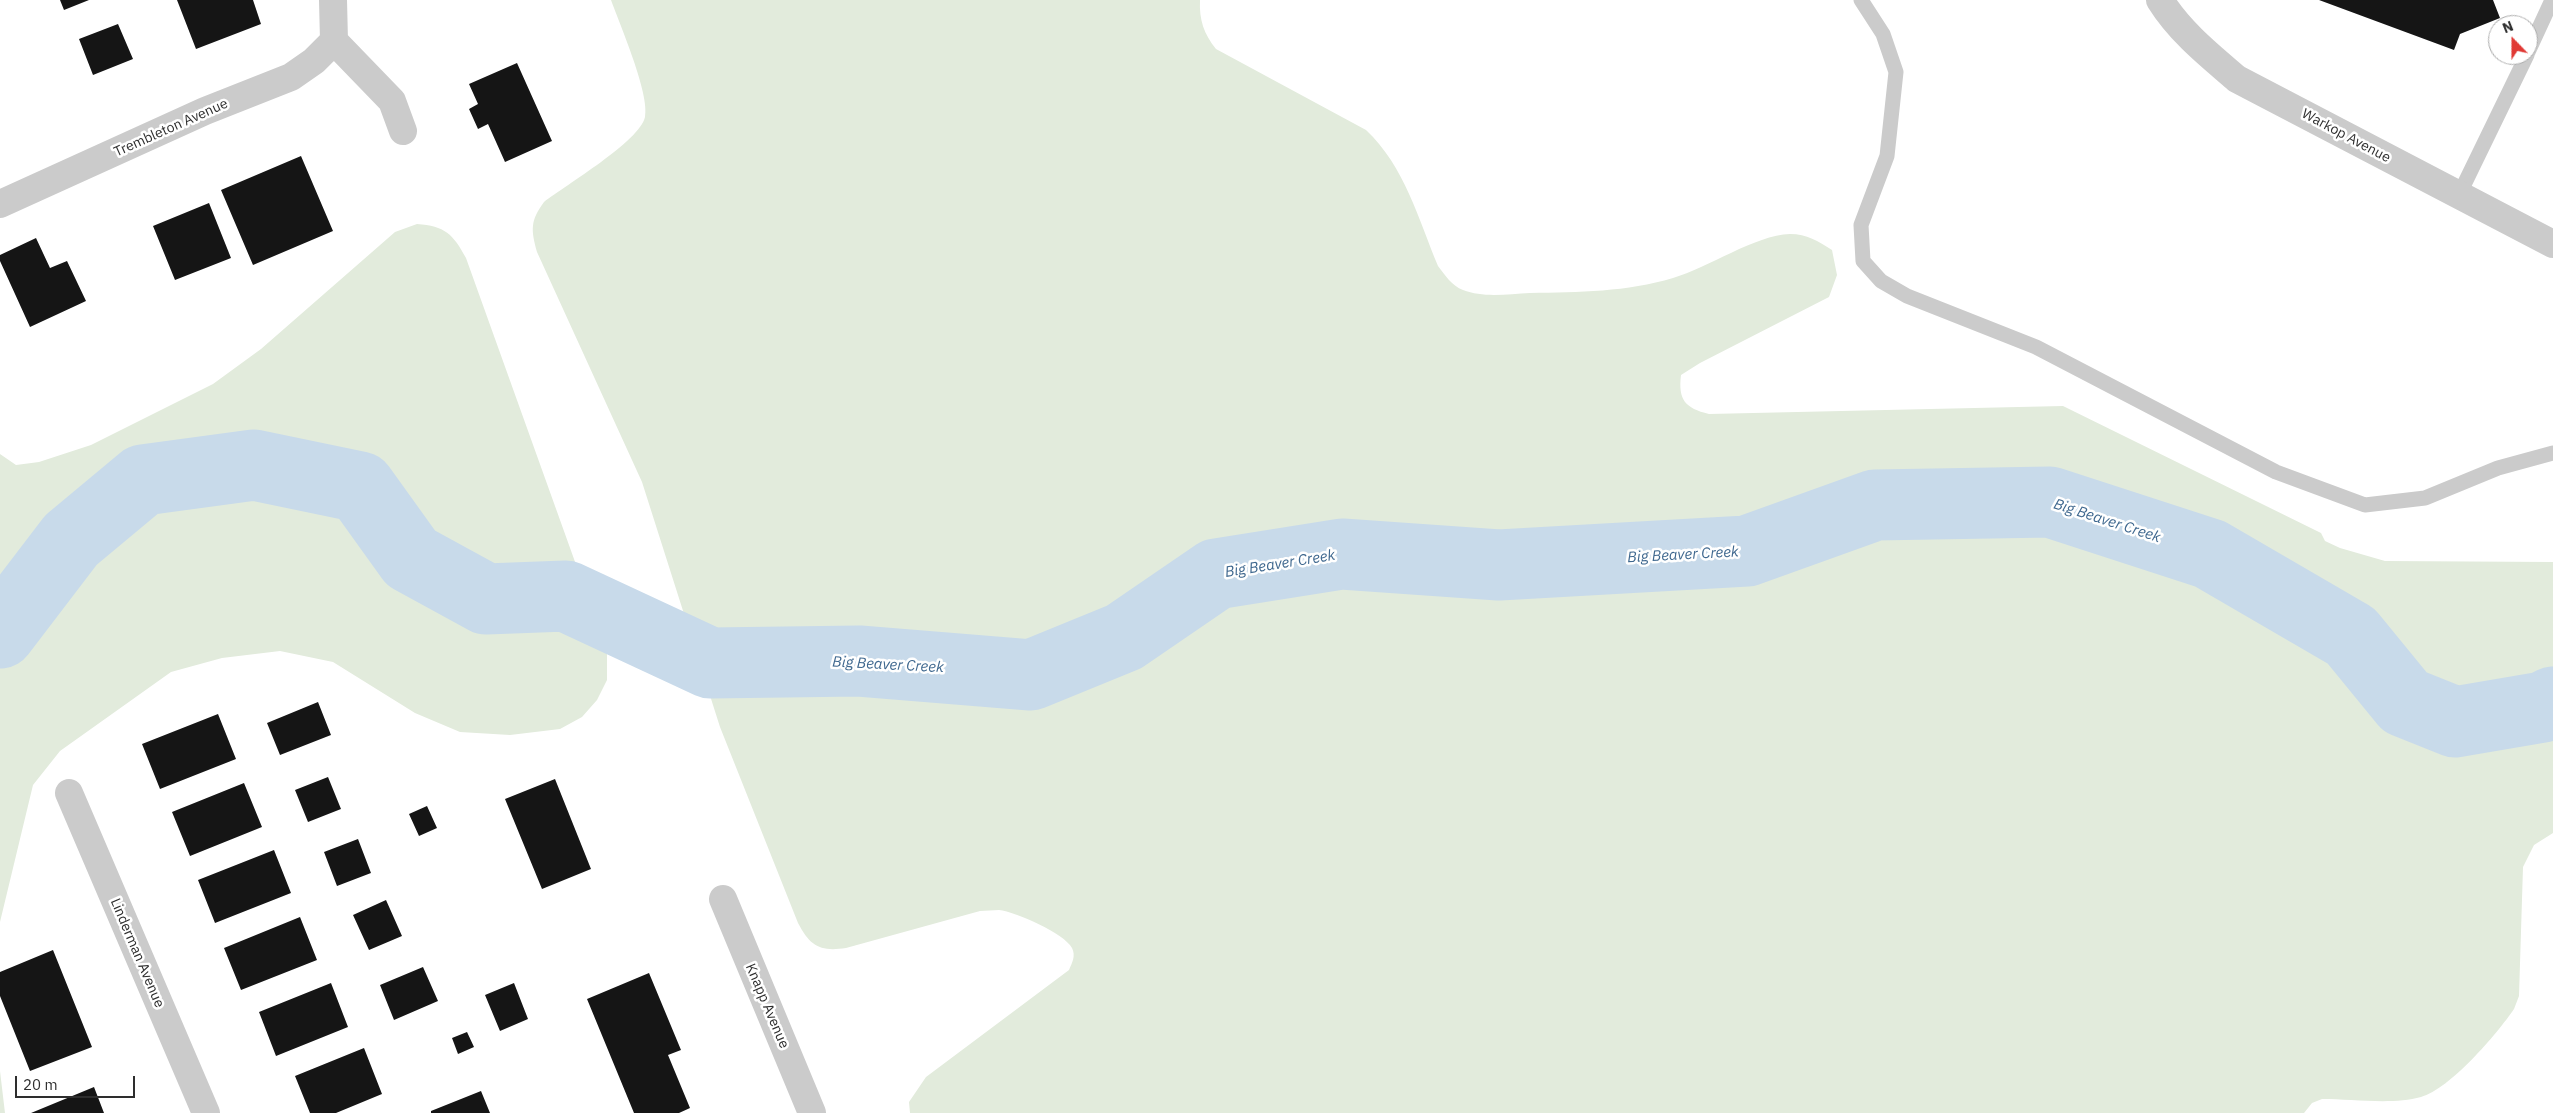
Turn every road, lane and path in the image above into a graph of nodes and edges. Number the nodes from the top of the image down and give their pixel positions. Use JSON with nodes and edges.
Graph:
{"nodes":[{"id":1,"x":332,"y":0,"type":"edge"},
{"id":2,"x":1861,"y":0,"type":"edge"},
{"id":3,"x":2160,"y":0,"type":"edge"},
{"id":4,"x":2552,"y":0,"type":"edge"},
{"id":5,"x":2538,"y":30,"type":"edge"},
{"id":6,"x":334,"y":40,"type":"junction"},
{"id":7,"x":2522,"y":65,"type":"edge"},
{"id":8,"x":403,"y":131,"type":"dead end"},
{"id":9,"x":2459,"y":195,"type":"junction"},
{"id":10,"x":0,"y":204,"type":"edge"},
{"id":11,"x":2553,"y":244,"type":"edge"},
{"id":12,"x":2553,"y":453,"type":"edge"},
{"id":13,"x":68,"y":793,"type":"dead end"},
{"id":14,"x":723,"y":899,"type":"dead end"},
{"id":15,"x":206,"y":1113,"type":"edge"},
{"id":16,"x":812,"y":1113,"type":"edge"}],
"edges":[{"from":1,"to":6,"type":"street"},
{"from":2,"to":12,"type":"lane"},
{"from":3,"to":9,"type":"street","name":"Warkop Avenue"},
{"from":4,"to":5,"type":"lane"},
{"from":6,"to":8,"type":"street"},
{"from":6,"to":10,"type":"street","name":"Trembleton Avenue"},
{"from":7,"to":9,"type":"lane"},
{"from":9,"to":11,"type":"street","name":"Warkop Avenue"},
{"from":13,"to":15,"type":"street","name":"Linderman Avenue"},
{"from":14,"to":16,"type":"street","name":"Knapp Avenue"}]}
